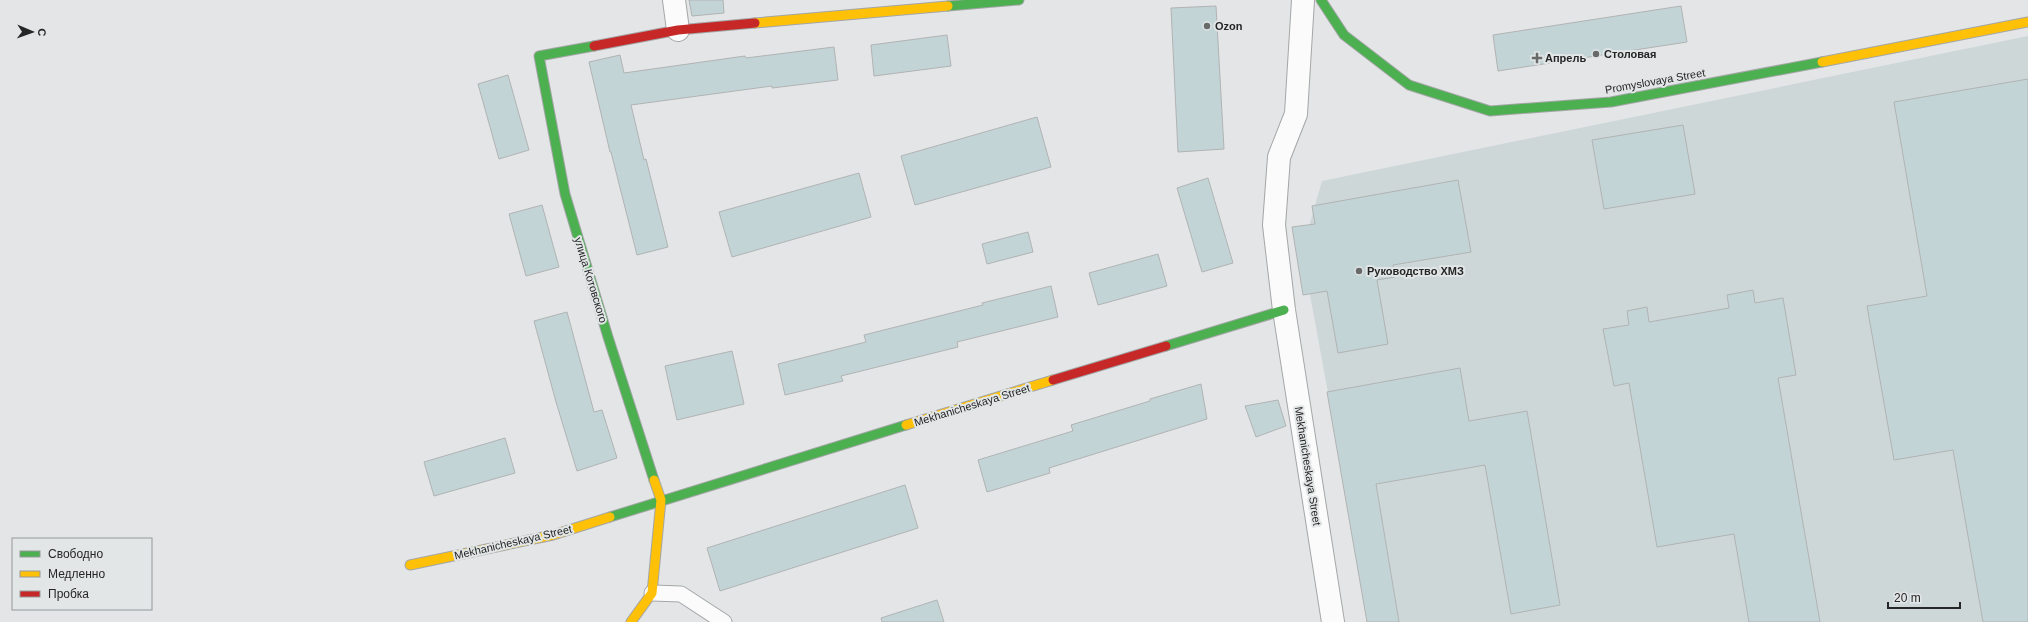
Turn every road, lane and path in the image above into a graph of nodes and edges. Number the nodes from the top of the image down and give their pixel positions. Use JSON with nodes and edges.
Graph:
{"nodes":[{"id":1,"x":674,"y":0,"type":"edge"},
{"id":2,"x":1019,"y":0,"type":"edge"},
{"id":3,"x":1303,"y":0,"type":"edge"},
{"id":4,"x":1320,"y":0,"type":"edge"},
{"id":5,"x":2028,"y":22,"type":"edge"},
{"id":6,"x":678,"y":30,"type":"junction"},
{"id":7,"x":1284,"y":310,"type":"junction"},
{"id":8,"x":661,"y":500,"type":"junction"},
{"id":9,"x":410,"y":565,"type":"dead end"},
{"id":10,"x":652,"y":593,"type":"junction"},
{"id":11,"x":631,"y":622,"type":"edge"},
{"id":12,"x":724,"y":622,"type":"edge"},
{"id":13,"x":1333,"y":622,"type":"edge"}],
"edges":[{"from":1,"to":6,"type":"street"},
{"from":2,"to":6,"type":"street"},
{"from":3,"to":7,"type":"street","name":"Mekhanicheskaya Street"},
{"from":4,"to":5,"type":"street","name":"Promyslovaya Street"},
{"from":6,"to":8,"type":"street","name":"улица Котовского"},
{"from":7,"to":8,"type":"street","name":"Mekhanicheskaya Street"},
{"from":7,"to":13,"type":"street","name":"Mekhanicheskaya Street"},
{"from":8,"to":9,"type":"street","name":"Mekhanicheskaya Street"},
{"from":8,"to":10,"type":"street"},
{"from":10,"to":11,"type":"street"},
{"from":10,"to":12,"type":"lane"}]}
